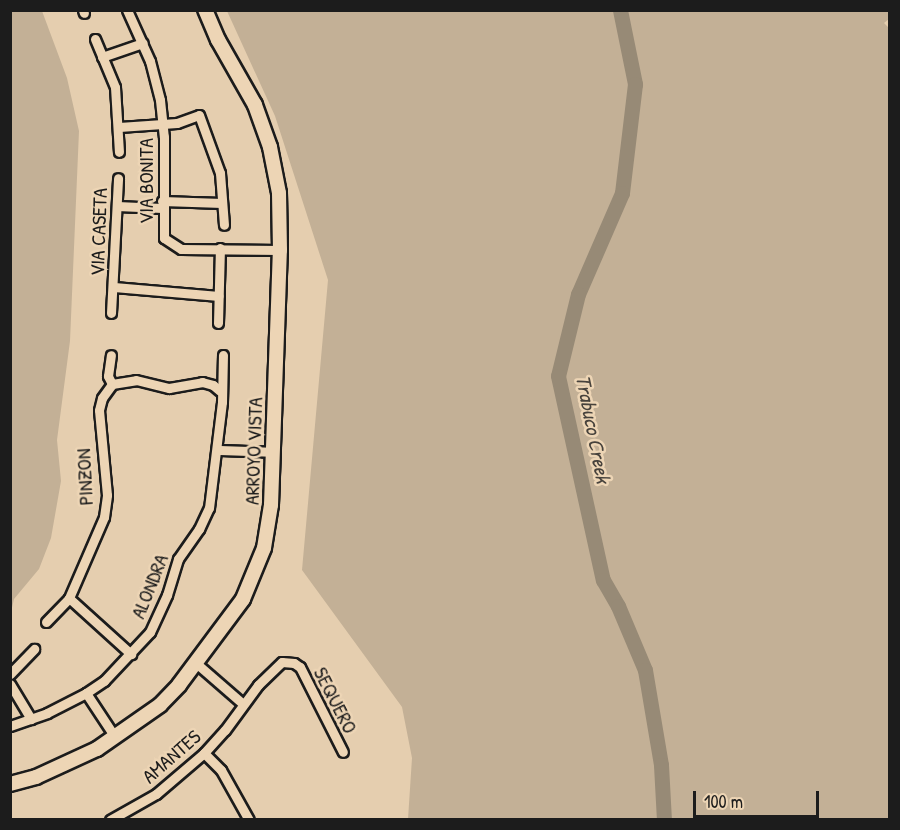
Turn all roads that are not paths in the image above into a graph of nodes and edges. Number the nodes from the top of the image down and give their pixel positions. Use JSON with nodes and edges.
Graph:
{"nodes":[{"id":1,"x":126,"y":10,"type":"edge"},
{"id":2,"x":205,"y":10,"type":"edge"},
{"id":3,"x":95,"y":39,"type":"dead end"},
{"id":4,"x":142,"y":43,"type":"junction"},
{"id":5,"x":102,"y":57,"type":"junction"},
{"id":6,"x":163,"y":124,"type":"junction"},
{"id":7,"x":119,"y":127,"type":"junction"},
{"id":8,"x":119,"y":152,"type":"dead end"},
{"id":9,"x":118,"y":178,"type":"dead end"},
{"id":10,"x":222,"y":203,"type":"junction"},
{"id":11,"x":162,"y":204,"type":"junction"},
{"id":12,"x":117,"y":206,"type":"junction"},
{"id":13,"x":224,"y":225,"type":"dead end"},
{"id":14,"x":220,"y":248,"type":"junction"},
{"id":15,"x":280,"y":250,"type":"junction"},
{"id":16,"x":114,"y":287,"type":"junction"},
{"id":17,"x":219,"y":296,"type":"junction"},
{"id":18,"x":111,"y":314,"type":"dead end"},
{"id":19,"x":218,"y":323,"type":"dead end"},
{"id":20,"x":111,"y":355,"type":"dead end"},
{"id":21,"x":223,"y":355,"type":"dead end"},
{"id":22,"x":112,"y":384,"type":"junction"},
{"id":23,"x":220,"y":391,"type":"junction"},
{"id":24,"x":217,"y":450,"type":"junction"},
{"id":25,"x":273,"y":452,"type":"junction"},
{"id":26,"x":69,"y":598,"type":"junction"},
{"id":27,"x":46,"y":622,"type":"dead end"},
{"id":28,"x":34,"y":649,"type":"dead end"},
{"id":29,"x":131,"y":654,"type":"junction"},
{"id":30,"x":196,"y":663,"type":"junction"},
{"id":31,"x":10,"y":674,"type":"edge"},
{"id":32,"x":10,"y":684,"type":"edge"},
{"id":33,"x":86,"y":693,"type":"junction"},
{"id":34,"x":243,"y":704,"type":"junction"},
{"id":35,"x":31,"y":719,"type":"junction"},
{"id":36,"x":10,"y":726,"type":"edge"},
{"id":37,"x":115,"y":737,"type":"junction"},
{"id":38,"x":343,"y":752,"type":"dead end"},
{"id":39,"x":204,"y":753,"type":"junction"},
{"id":40,"x":10,"y":784,"type":"edge"},
{"id":41,"x":110,"y":819,"type":"edge"},
{"id":42,"x":249,"y":819,"type":"edge"}],
"edges":[{"from":1,"to":4,"type":"street","name":"VIA BONITA"},
{"from":2,"to":15,"type":"street","name":"ARROYO VISTA"},
{"from":3,"to":5,"type":"street"},
{"from":4,"to":5,"type":"street"},
{"from":4,"to":6,"type":"street","name":"VIA BONITA"},
{"from":5,"to":7,"type":"street"},
{"from":6,"to":7,"type":"street"},
{"from":6,"to":10,"type":"street"},
{"from":6,"to":11,"type":"street","name":"VIA BONITA"},
{"from":7,"to":8,"type":"street"},
{"from":9,"to":12,"type":"street","name":"VIA CASETA"},
{"from":10,"to":11,"type":"street"},
{"from":10,"to":13,"type":"street"},
{"from":11,"to":12,"type":"street"},
{"from":11,"to":14,"type":"street","name":"VIA BONITA"},
{"from":12,"to":16,"type":"street","name":"VIA CASETA"},
{"from":14,"to":15,"type":"street","name":"VIA BONITA"},
{"from":14,"to":17,"type":"street"},
{"from":15,"to":25,"type":"street","name":"ARROYO VISTA"},
{"from":16,"to":17,"type":"street","name":"VIA CASETA"},
{"from":16,"to":18,"type":"street","name":"VIA CASETA"},
{"from":17,"to":19,"type":"street"},
{"from":20,"to":22,"type":"street","name":"PINZON"},
{"from":21,"to":23,"type":"street","name":"ALONDRA"},
{"from":22,"to":23,"type":"street"},
{"from":22,"to":26,"type":"street","name":"PINZON"},
{"from":23,"to":24,"type":"street","name":"ALONDRA"},
{"from":24,"to":25,"type":"street"},
{"from":24,"to":29,"type":"street","name":"ALONDRA"},
{"from":25,"to":30,"type":"street","name":"ARROYO VISTA"},
{"from":26,"to":27,"type":"street","name":"PINZON"},
{"from":26,"to":29,"type":"street"},
{"from":28,"to":31,"type":"street"},
{"from":29,"to":33,"type":"street","name":"ALONDRA"},
{"from":30,"to":34,"type":"street"},
{"from":30,"to":37,"type":"street","name":"ARROYO VISTA"},
{"from":32,"to":35,"type":"street"},
{"from":33,"to":35,"type":"street","name":"ALONDRA"},
{"from":33,"to":37,"type":"street"},
{"from":34,"to":38,"type":"street","name":"SEQUERO"},
{"from":34,"to":39,"type":"street","name":"AMANTES"},
{"from":35,"to":36,"type":"street","name":"ALONDRA"},
{"from":37,"to":40,"type":"street","name":"ARROYO VISTA"},
{"from":39,"to":41,"type":"street","name":"AMANTES"},
{"from":39,"to":42,"type":"street"}]}
